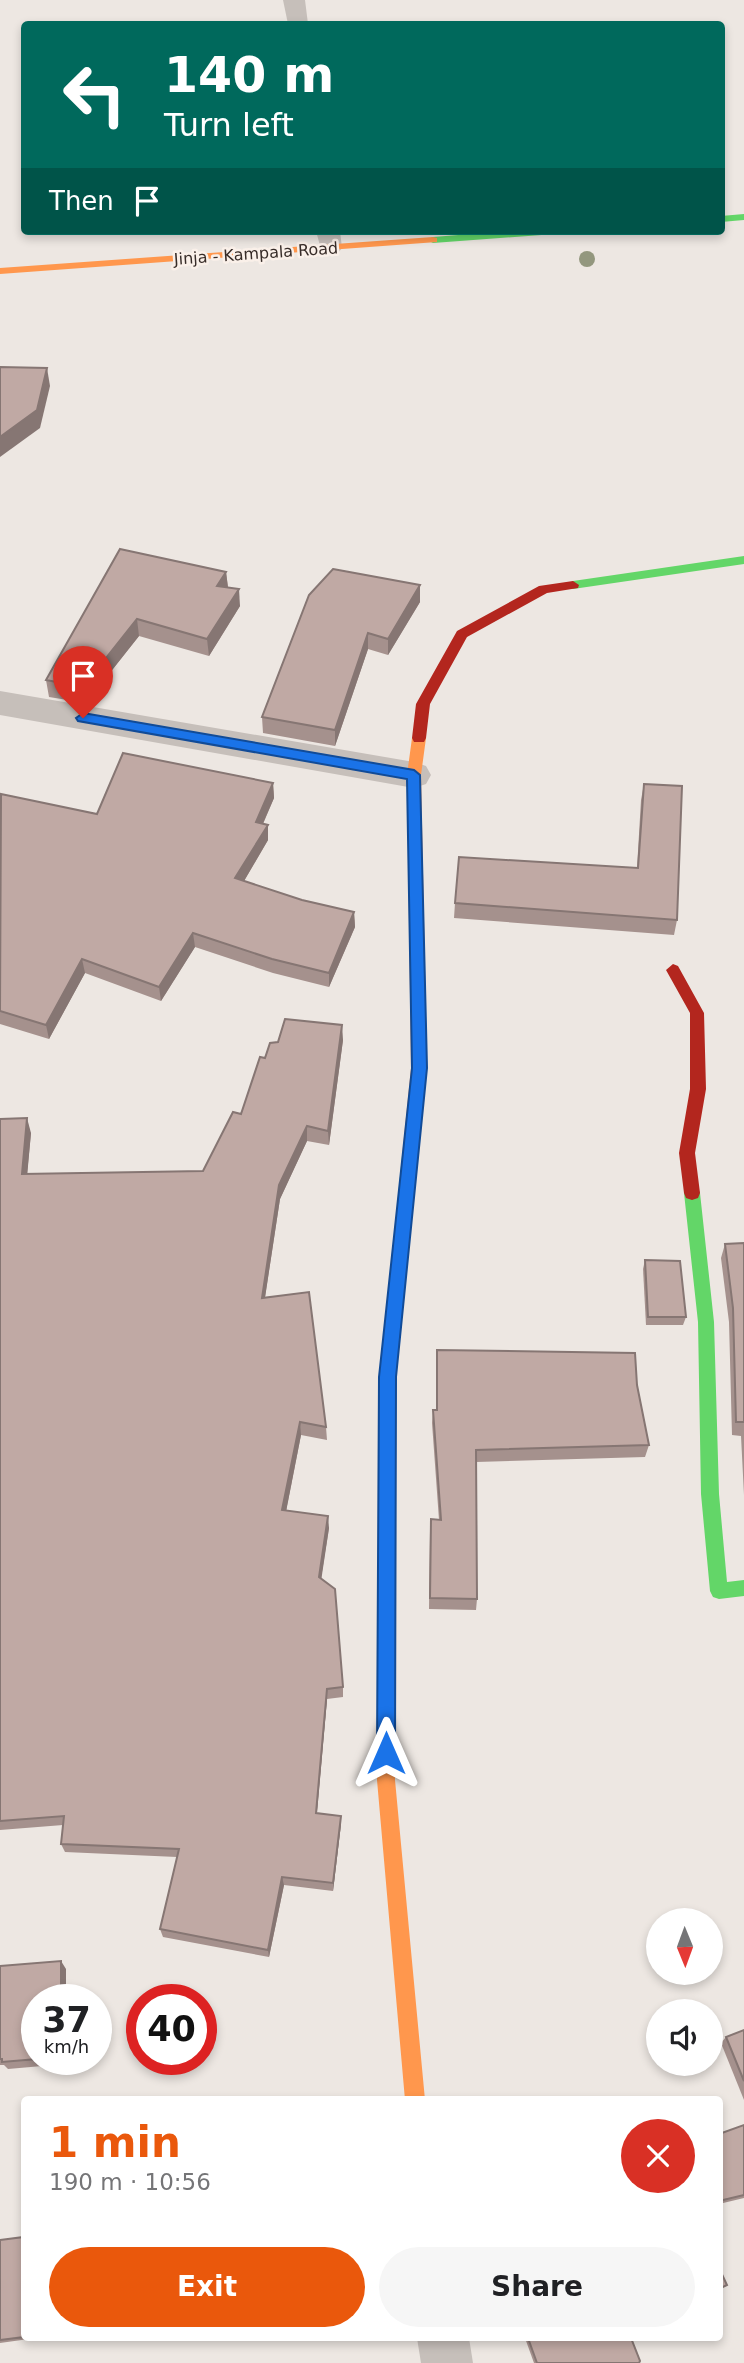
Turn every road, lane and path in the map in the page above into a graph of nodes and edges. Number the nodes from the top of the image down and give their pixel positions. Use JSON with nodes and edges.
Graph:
{"nodes":[{"id":1,"x":294,"y":0,"type":"edge"},
{"id":2,"x":298,"y":21,"type":"edge"},
{"id":3,"x":744,"y":217,"type":"edge"},
{"id":4,"x":725,"y":219,"type":"edge"},
{"id":5,"x":442,"y":235,"type":"edge"},
{"id":6,"x":329,"y":239,"type":"edge"},
{"id":7,"x":0,"y":271,"type":"edge"},
{"id":8,"x":744,"y":560,"type":"edge"},
{"id":9,"x":0,"y":703,"type":"edge"},
{"id":10,"x":414,"y":775,"type":"junction"},
{"id":11,"x":673,"y":970,"type":"dead end"},
{"id":12,"x":744,"y":1588,"type":"edge"},
{"id":13,"x":415,"y":2096,"type":"edge"},
{"id":14,"x":443,"y":2341,"type":"edge"},
{"id":15,"x":447,"y":2363,"type":"edge"}],
"edges":[{"from":1,"to":2,"type":"lane"},
{"from":3,"to":4,"type":"main road"},
{"from":5,"to":6,"type":"main road","name":"Jinja - Kampala Road"},
{"from":6,"to":7,"type":"main road","name":"Jinja - Kampala Road"},
{"from":8,"to":10,"type":"main road"},
{"from":9,"to":10,"type":"street"},
{"from":10,"to":13,"type":"main road"},
{"from":11,"to":12,"type":"main road"},
{"from":14,"to":15,"type":"street"}]}
